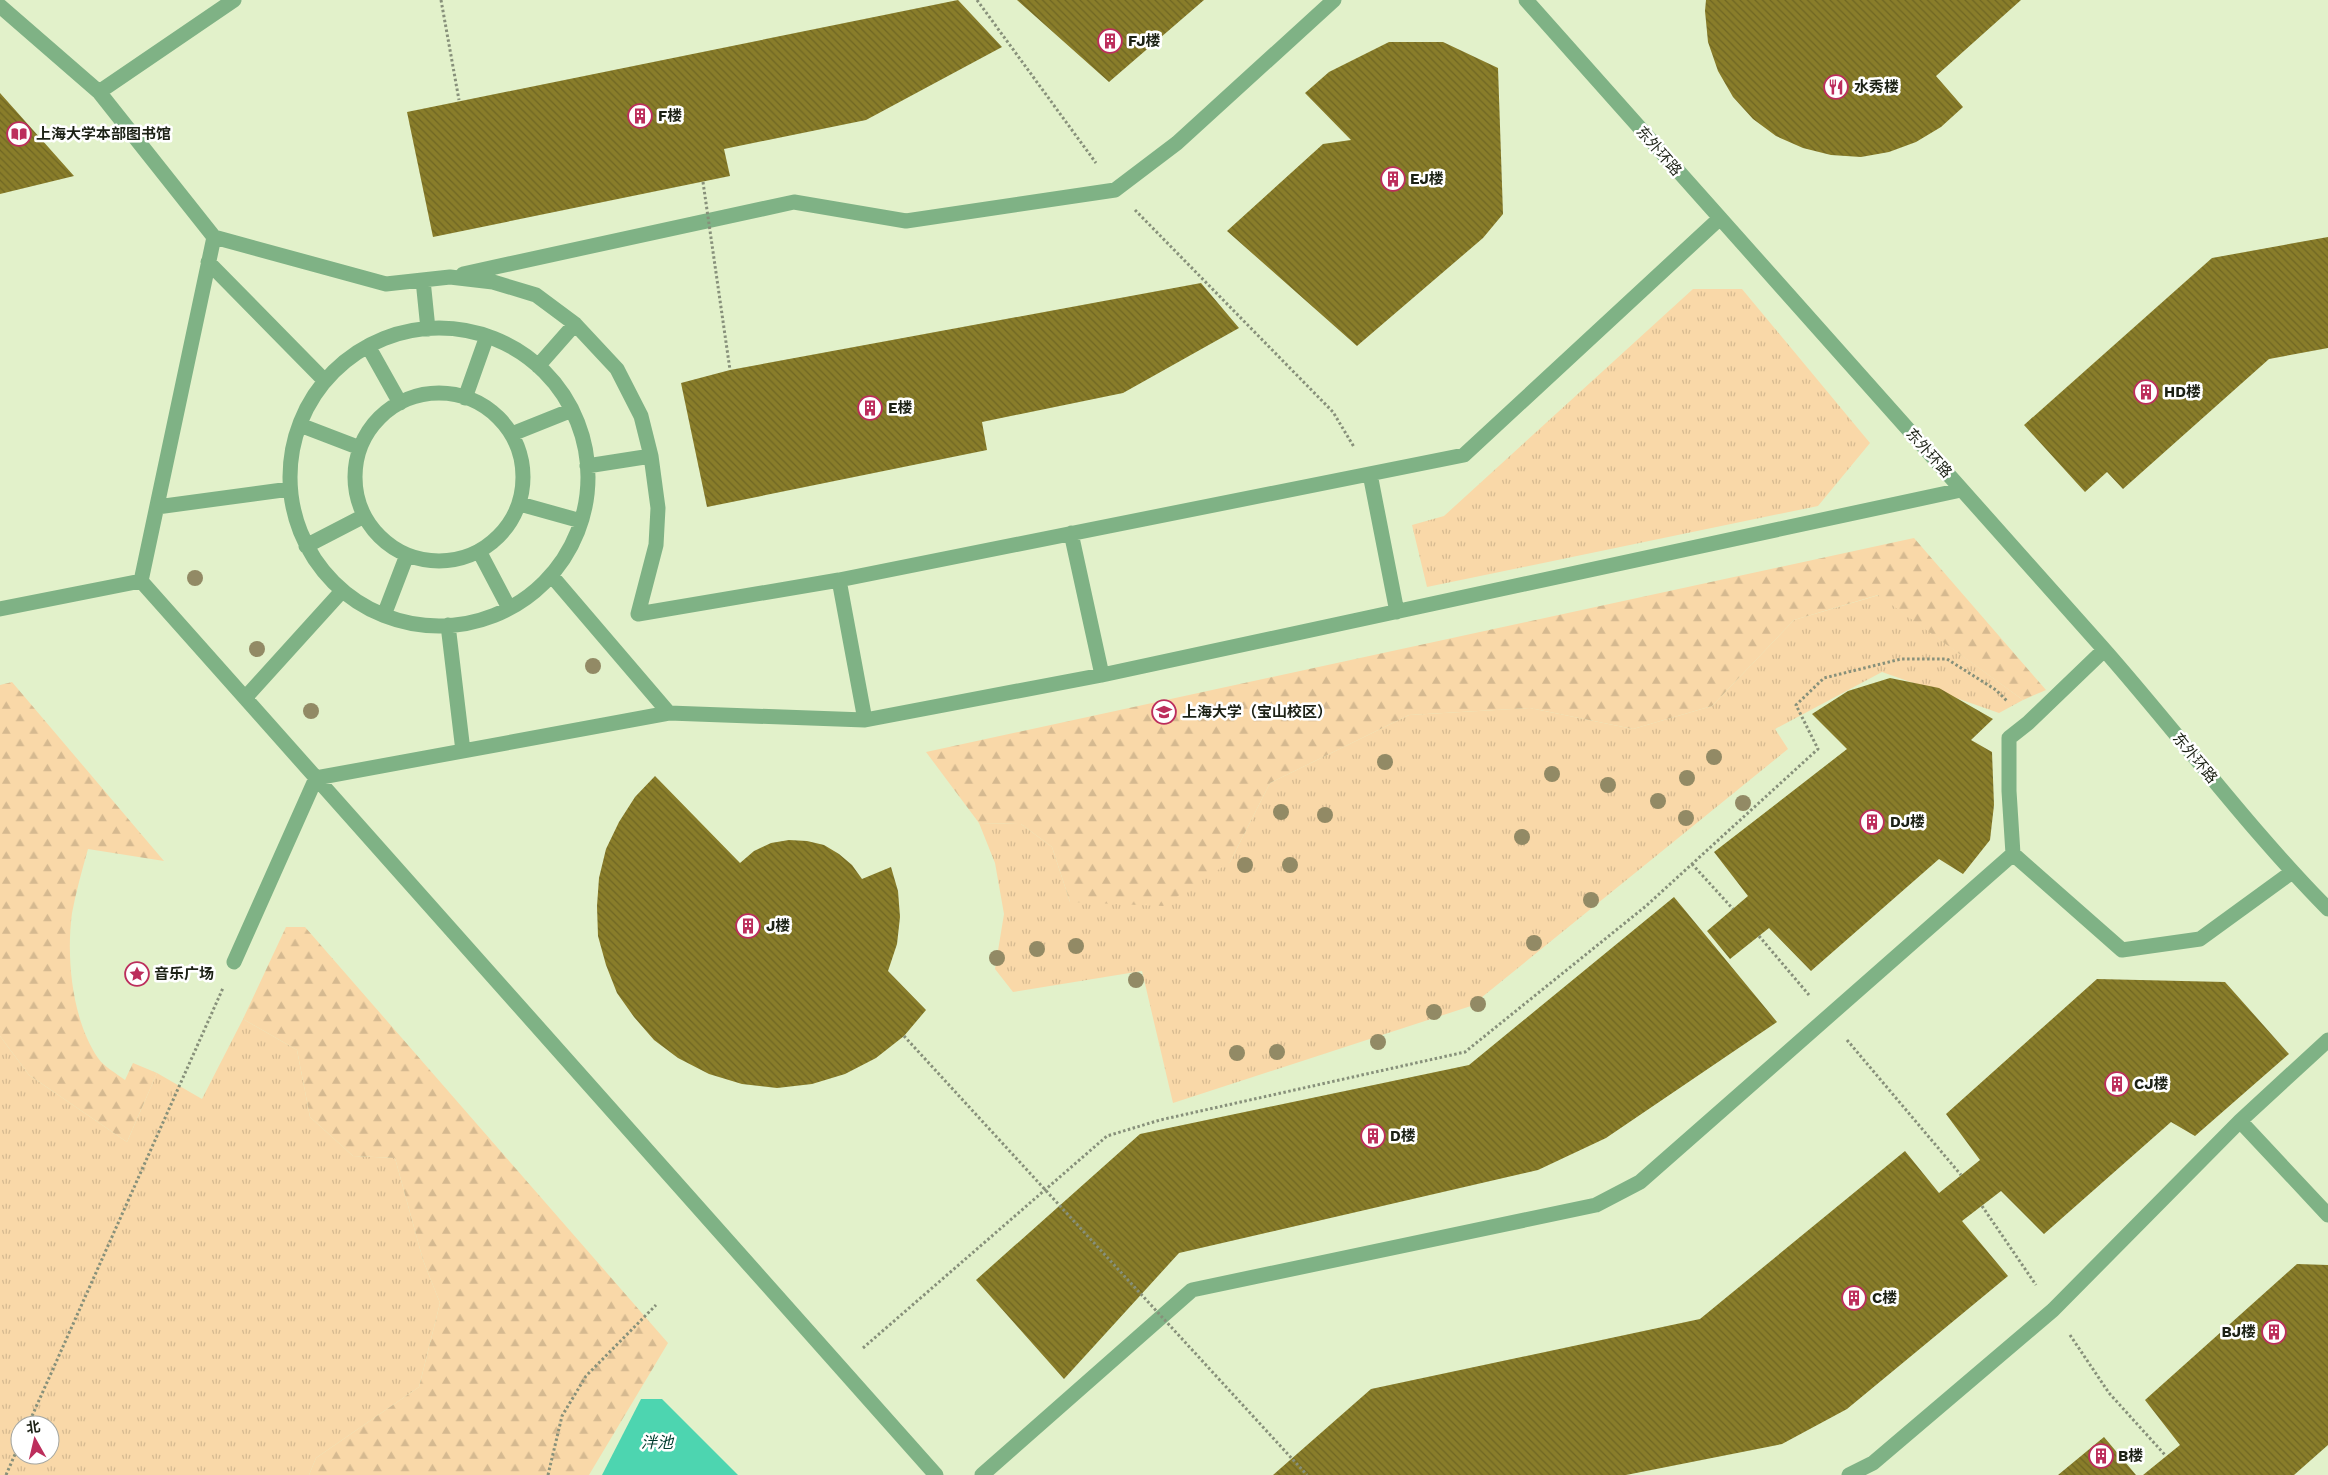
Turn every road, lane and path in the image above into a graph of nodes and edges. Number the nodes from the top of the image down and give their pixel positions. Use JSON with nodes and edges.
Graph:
{"nodes":[{"id":1,"x":234,"y":0,"type":"edge"},
{"id":2,"x":441,"y":0,"type":"edge"},
{"id":3,"x":977,"y":0,"type":"edge"},
{"id":4,"x":1334,"y":0,"type":"edge"},
{"id":5,"x":1526,"y":0,"type":"edge"},
{"id":6,"x":0,"y":6,"type":"edge"},
{"id":7,"x":99,"y":92,"type":"junction"},
{"id":8,"x":460,"y":100,"type":"dead end"},
{"id":9,"x":703,"y":182,"type":"dead end"},
{"id":10,"x":1115,"y":190,"type":"junction"},
{"id":11,"x":1719,"y":219,"type":"junction"},
{"id":12,"x":214,"y":237,"type":"junction"},
{"id":13,"x":208,"y":262,"type":"junction"},
{"id":14,"x":450,"y":277,"type":"junction"},
{"id":15,"x":423,"y":280,"type":"junction"},
{"id":16,"x":575,"y":324,"type":"junction"},
{"id":17,"x":428,"y":329,"type":"junction"},
{"id":18,"x":487,"y":336,"type":"junction"},
{"id":19,"x":368,"y":346,"type":"junction"},
{"id":20,"x":538,"y":366,"type":"junction"},
{"id":21,"x":730,"y":370,"type":"dead end"},
{"id":22,"x":325,"y":381,"type":"junction"},
{"id":23,"x":465,"y":398,"type":"junction"},
{"id":24,"x":400,"y":403,"type":"junction"},
{"id":25,"x":572,"y":410,"type":"junction"},
{"id":26,"x":300,"y":425,"type":"junction"},
{"id":27,"x":512,"y":434,"type":"junction"},
{"id":28,"x":360,"y":448,"type":"junction"},
{"id":29,"x":650,"y":456,"type":"junction"},
{"id":30,"x":587,"y":466,"type":"junction"},
{"id":31,"x":1370,"y":474,"type":"junction"},
{"id":32,"x":290,"y":489,"type":"junction"},
{"id":33,"x":1961,"y":490,"type":"junction"},
{"id":34,"x":520,"y":504,"type":"junction"},
{"id":35,"x":157,"y":507,"type":"junction"},
{"id":36,"x":364,"y":516,"type":"junction"},
{"id":37,"x":581,"y":521,"type":"junction"},
{"id":38,"x":1071,"y":533,"type":"junction"},
{"id":39,"x":306,"y":546,"type":"junction"},
{"id":40,"x":479,"y":551,"type":"junction"},
{"id":41,"x":407,"y":555,"type":"junction"},
{"id":42,"x":551,"y":575,"type":"junction"},
{"id":43,"x":839,"y":580,"type":"junction"},
{"id":44,"x":141,"y":581,"type":"junction"},
{"id":45,"x":342,"y":591,"type":"junction"},
{"id":46,"x":509,"y":608,"type":"junction"},
{"id":47,"x":0,"y":609,"type":"edge"},
{"id":48,"x":1398,"y":612,"type":"junction"},
{"id":49,"x":384,"y":615,"type":"junction"},
{"id":50,"x":448,"y":625,"type":"junction"},
{"id":51,"x":2104,"y":650,"type":"junction"},
{"id":52,"x":1102,"y":675,"type":"junction"},
{"id":53,"x":245,"y":698,"type":"junction"},
{"id":54,"x":669,"y":713,"type":"junction"},
{"id":55,"x":864,"y":720,"type":"junction"},
{"id":56,"x":2028,"y":724,"type":"junction"},
{"id":57,"x":463,"y":751,"type":"junction"},
{"id":58,"x":316,"y":778,"type":"junction"},
{"id":59,"x":2013,"y":854,"type":"junction"},
{"id":60,"x":1692,"y":864,"type":"junction"},
{"id":61,"x":2292,"y":872,"type":"junction"},
{"id":62,"x":1733,"y":909,"type":"dead end"},
{"id":63,"x":2328,"y":909,"type":"edge"},
{"id":64,"x":1758,"y":936,"type":"dead end"},
{"id":65,"x":234,"y":962,"type":"joint"},
{"id":66,"x":1828,"y":1017,"type":"junction"},
{"id":67,"x":904,"y":1036,"type":"dead end"},
{"id":68,"x":2328,"y":1040,"type":"edge"},
{"id":69,"x":2240,"y":1121,"type":"junction"},
{"id":70,"x":1961,"y":1175,"type":"dead end"},
{"id":71,"x":2328,"y":1215,"type":"edge"},
{"id":72,"x":656,"y":1305,"type":"dead end"},
{"id":73,"x":840,"y":1368,"type":"junction"},
{"id":74,"x":32,"y":1415,"type":"edge"},
{"id":75,"x":548,"y":1475,"type":"edge"},
{"id":76,"x":936,"y":1475,"type":"edge"},
{"id":77,"x":982,"y":1475,"type":"edge"},
{"id":78,"x":1307,"y":1475,"type":"edge"},
{"id":79,"x":1850,"y":1475,"type":"edge"}],
"edges":[{"from":1,"to":7,"type":"street"},
{"from":2,"to":8,"type":"path"},
{"from":3,"to":10,"type":"path"},
{"from":4,"to":10,"type":"street"},
{"from":5,"to":11,"type":"street","name":"东外环路"},
{"from":6,"to":7,"type":"street"},
{"from":7,"to":12,"type":"street"},
{"from":9,"to":21,"type":"path","bridge":true},
{"from":10,"to":14,"type":"street"},
{"from":10,"to":31,"type":"path"},
{"from":11,"to":31,"type":"street"},
{"from":11,"to":33,"type":"street","name":"东外环路"},
{"from":12,"to":13,"type":"street"},
{"from":12,"to":15,"type":"street"},
{"from":13,"to":22,"type":"street"},
{"from":13,"to":35,"type":"street"},
{"from":14,"to":15,"type":"street"},
{"from":14,"to":16,"type":"street"},
{"from":15,"to":17,"type":"street"},
{"from":16,"to":20,"type":"street"},
{"from":16,"to":29,"type":"street"},
{"from":17,"to":18,"type":"street"},
{"from":17,"to":19,"type":"street"},
{"from":18,"to":20,"type":"street"},
{"from":18,"to":23,"type":"street"},
{"from":19,"to":22,"type":"street"},
{"from":19,"to":24,"type":"street"},
{"from":20,"to":25,"type":"street"},
{"from":22,"to":26,"type":"street"},
{"from":23,"to":24,"type":"street"},
{"from":23,"to":27,"type":"street"},
{"from":24,"to":28,"type":"street"},
{"from":25,"to":27,"type":"street"},
{"from":25,"to":30,"type":"street"},
{"from":26,"to":28,"type":"street"},
{"from":26,"to":32,"type":"street"},
{"from":27,"to":34,"type":"street"},
{"from":28,"to":36,"type":"street"},
{"from":29,"to":30,"type":"street"},
{"from":29,"to":43,"type":"street"},
{"from":30,"to":37,"type":"street"},
{"from":31,"to":38,"type":"street"},
{"from":31,"to":48,"type":"street"},
{"from":32,"to":35,"type":"street"},
{"from":32,"to":39,"type":"street"},
{"from":33,"to":48,"type":"street"},
{"from":33,"to":51,"type":"street","name":"东外环路"},
{"from":34,"to":37,"type":"street"},
{"from":34,"to":40,"type":"street"},
{"from":35,"to":44,"type":"street"},
{"from":36,"to":39,"type":"street"},
{"from":36,"to":41,"type":"street"},
{"from":37,"to":42,"type":"street"},
{"from":38,"to":43,"type":"street"},
{"from":38,"to":52,"type":"street"},
{"from":39,"to":45,"type":"street"},
{"from":40,"to":41,"type":"street"},
{"from":40,"to":46,"type":"street"},
{"from":41,"to":49,"type":"street"},
{"from":42,"to":46,"type":"street"},
{"from":42,"to":54,"type":"street"},
{"from":43,"to":55,"type":"street"},
{"from":44,"to":47,"type":"street"},
{"from":44,"to":53,"type":"street"},
{"from":45,"to":49,"type":"street"},
{"from":45,"to":53,"type":"street"},
{"from":46,"to":50,"type":"street"},
{"from":48,"to":52,"type":"street"},
{"from":49,"to":50,"type":"street"},
{"from":50,"to":57,"type":"street"},
{"from":51,"to":56,"type":"street"},
{"from":51,"to":61,"type":"street","name":"东外环路"},
{"from":52,"to":55,"type":"street"},
{"from":53,"to":58,"type":"street"},
{"from":54,"to":55,"type":"street"},
{"from":54,"to":57,"type":"street"},
{"from":56,"to":59,"type":"street"},
{"from":56,"to":60,"type":"path"},
{"from":57,"to":58,"type":"street"},
{"from":58,"to":65,"type":"street"},
{"from":58,"to":73,"type":"street"},
{"from":59,"to":61,"type":"street"},
{"from":59,"to":66,"type":"street"},
{"from":60,"to":62,"type":"path"},
{"from":60,"to":73,"type":"path"},
{"from":61,"to":63,"type":"street","name":"东外环路"},
{"from":64,"to":66,"type":"path"},
{"from":65,"to":74,"type":"path"},
{"from":66,"to":70,"type":"path"},
{"from":66,"to":77,"type":"street"},
{"from":67,"to":78,"type":"path","bridge":true},
{"from":68,"to":69,"type":"street"},
{"from":69,"to":71,"type":"street"},
{"from":69,"to":79,"type":"street"},
{"from":72,"to":75,"type":"path"},
{"from":73,"to":76,"type":"street"}]}
